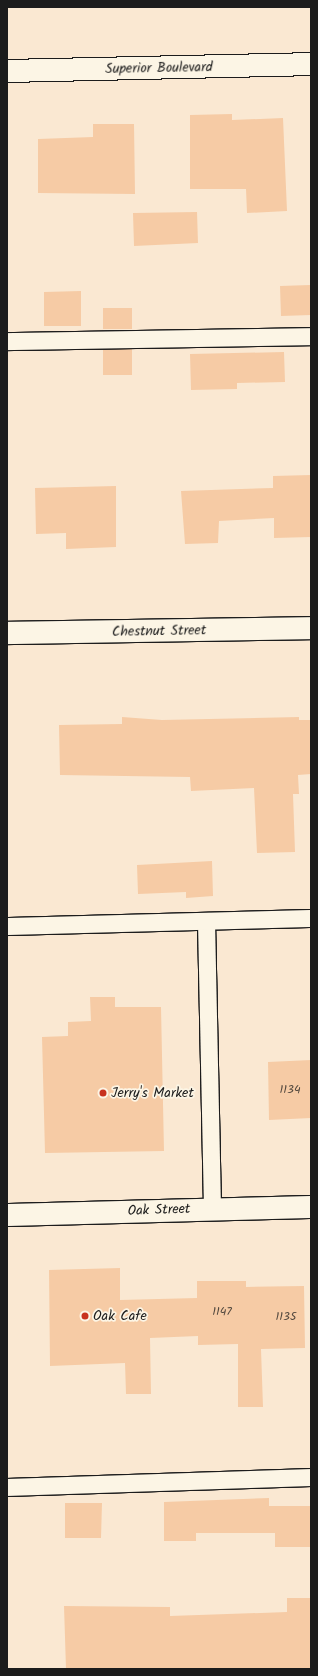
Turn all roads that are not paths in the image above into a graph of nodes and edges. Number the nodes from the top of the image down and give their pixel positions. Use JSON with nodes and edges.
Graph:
{"nodes":[{"id":1,"x":311,"y":64,"type":"edge"},
{"id":2,"x":7,"y":71,"type":"edge"},
{"id":3,"x":311,"y":336,"type":"edge"},
{"id":4,"x":7,"y":342,"type":"edge"},
{"id":5,"x":311,"y":628,"type":"edge"},
{"id":6,"x":7,"y":633,"type":"edge"},
{"id":7,"x":311,"y":918,"type":"edge"},
{"id":8,"x":206,"y":921,"type":"junction"},
{"id":9,"x":7,"y":926,"type":"edge"},
{"id":10,"x":311,"y":1207,"type":"edge"},
{"id":11,"x":212,"y":1208,"type":"junction"},
{"id":12,"x":7,"y":1214,"type":"edge"},
{"id":13,"x":311,"y":1477,"type":"edge"},
{"id":14,"x":7,"y":1487,"type":"edge"}],
"edges":[{"from":1,"to":2,"type":"street","name":"Superior Boulevard"},
{"from":3,"to":4,"type":"lane"},
{"from":5,"to":6,"type":"street","name":"Chestnut Street"},
{"from":7,"to":8,"type":"lane"},
{"from":8,"to":9,"type":"lane"},
{"from":8,"to":11,"type":"lane"},
{"from":10,"to":11,"type":"street","name":"Oak Street"},
{"from":11,"to":12,"type":"street","name":"Oak Street"},
{"from":13,"to":14,"type":"lane"}]}
